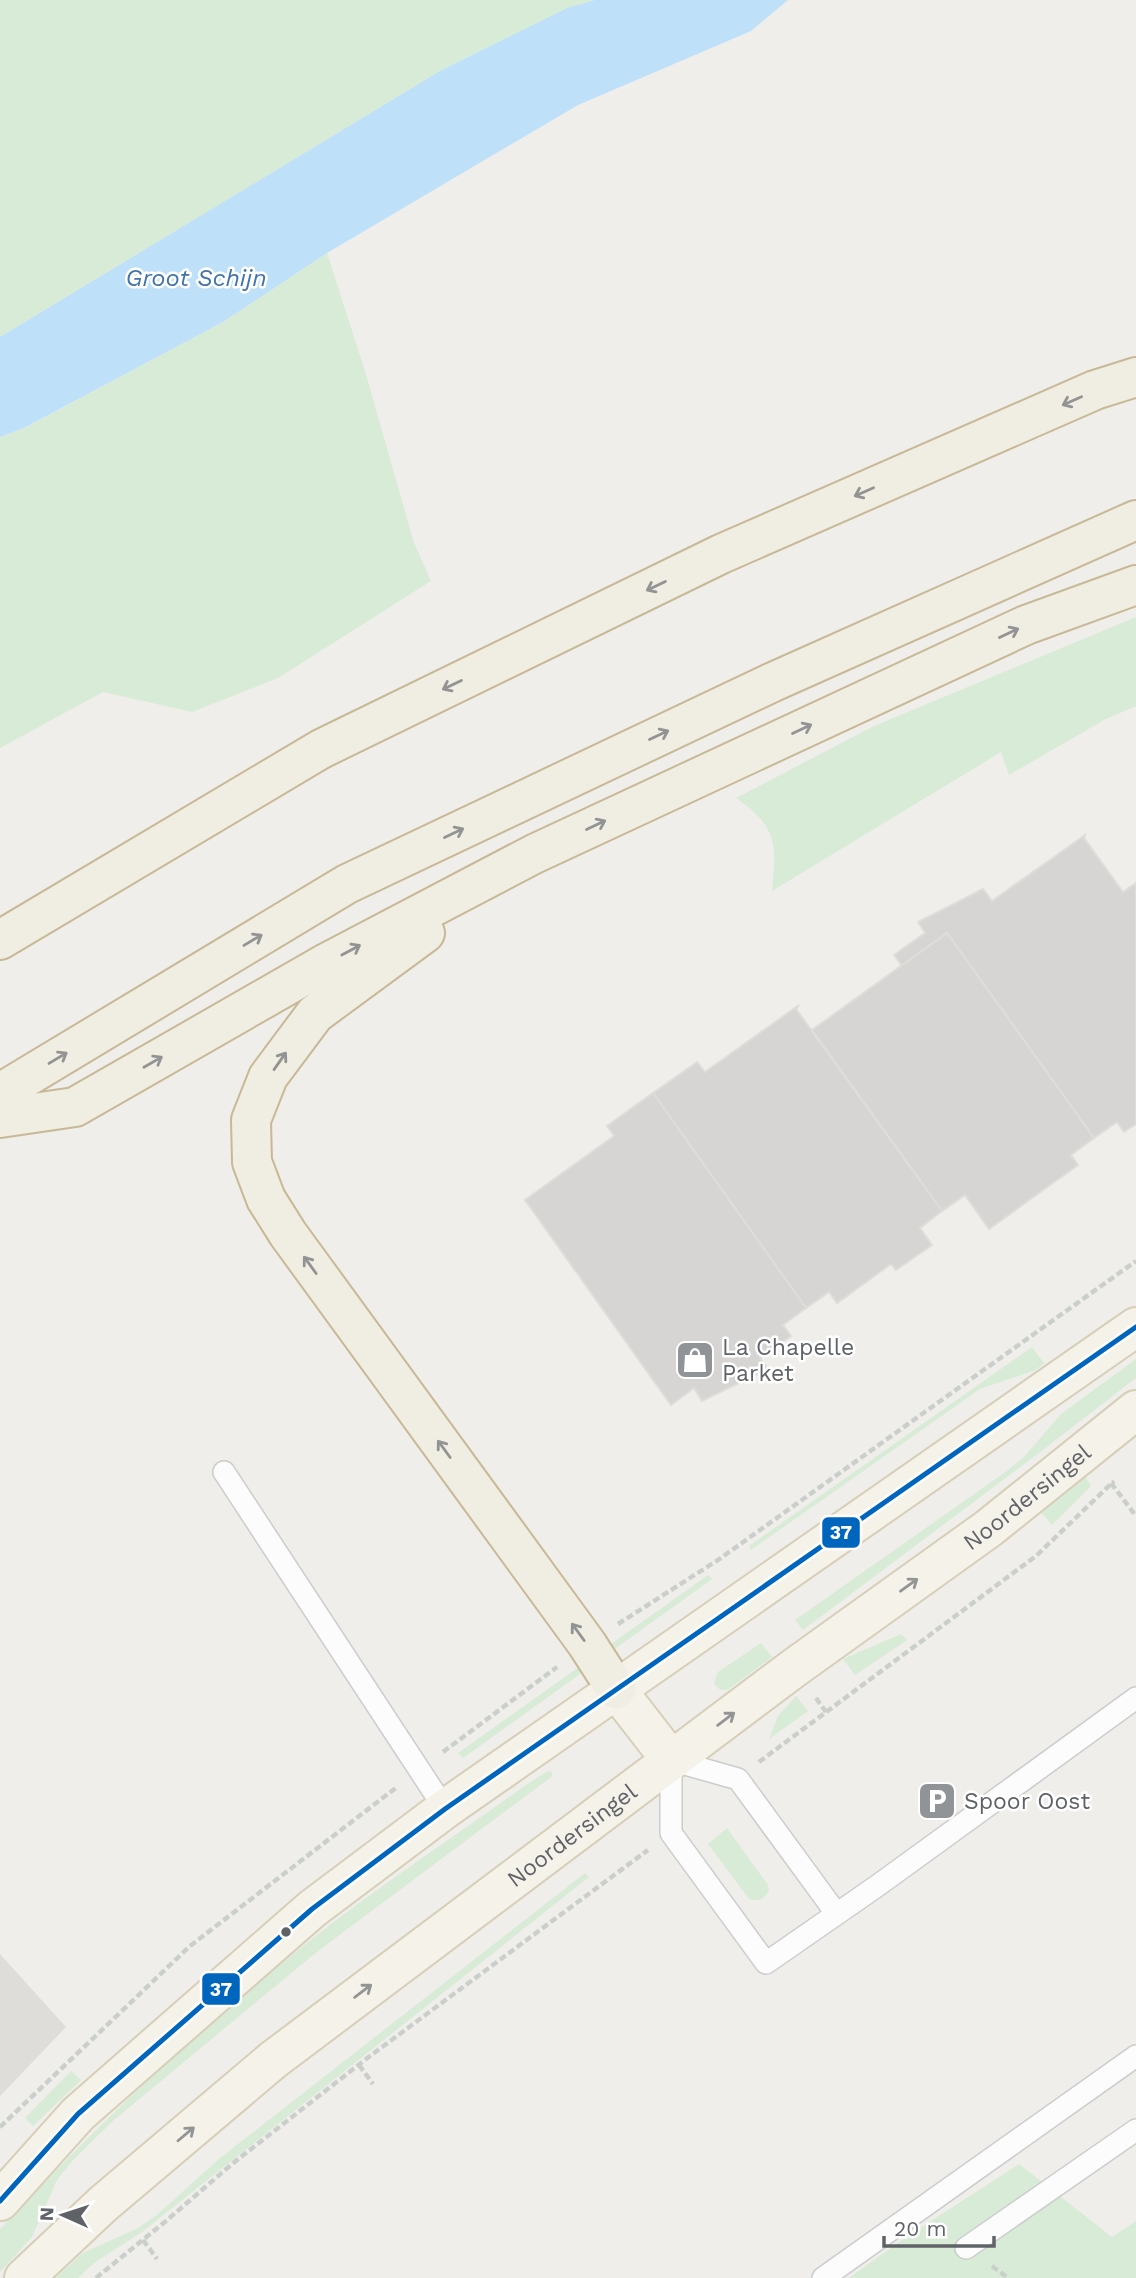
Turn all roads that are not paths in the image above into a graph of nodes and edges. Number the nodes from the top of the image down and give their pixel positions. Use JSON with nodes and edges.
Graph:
{"nodes":[{"id":1,"x":1136,"y":377,"type":"edge"},
{"id":2,"x":1136,"y":520,"type":"edge"},
{"id":3,"x":1136,"y":584,"type":"edge"},
{"id":4,"x":534,"y":854,"type":"junction"},
{"id":5,"x":2,"y":939,"type":"edge"},
{"id":6,"x":0,"y":1093,"type":"edge"},
{"id":7,"x":0,"y":1118,"type":"edge"},
{"id":8,"x":1136,"y":1327,"type":"edge"},
{"id":9,"x":1136,"y":1410,"type":"edge"},
{"id":10,"x":224,"y":1472,"type":"dead end"},
{"id":11,"x":616,"y":1689,"type":"junction"},
{"id":12,"x":1136,"y":1698,"type":"edge"},
{"id":13,"x":671,"y":1760,"type":"junction"},
{"id":14,"x":445,"y":1809,"type":"junction"},
{"id":15,"x":836,"y":1913,"type":"junction"},
{"id":16,"x":1136,"y":2056,"type":"edge"},
{"id":17,"x":1136,"y":2130,"type":"edge"},
{"id":18,"x":0,"y":2201,"type":"edge"},
{"id":19,"x":966,"y":2248,"type":"dead end"},
{"id":20,"x":24,"y":2278,"type":"edge"},
{"id":21,"x":822,"y":2278,"type":"edge"}],
"edges":[{"from":1,"to":5,"type":"highway","one_way":true},
{"from":6,"to":2,"type":"highway","one_way":true},
{"from":4,"to":3,"type":"highway","one_way":true},
{"from":7,"to":4,"type":"highway","one_way":true},
{"from":11,"to":4,"type":"highway","one_way":true},
{"from":8,"to":11,"type":"main road"},
{"from":13,"to":9,"type":"main road","name":"Noordersingel","one_way":true},
{"from":10,"to":14,"type":"lane"},
{"from":11,"to":13,"type":"main road"},
{"from":11,"to":14,"type":"main road"},
{"from":12,"to":15,"type":"lane"},
{"from":13,"to":15,"type":"lane"},
{"from":13,"to":15,"type":"lane"},
{"from":20,"to":13,"type":"main road","name":"Noordersingel","one_way":true},
{"from":14,"to":18,"type":"main road"},
{"from":16,"to":21,"type":"lane"},
{"from":17,"to":19,"type":"lane"}]}
